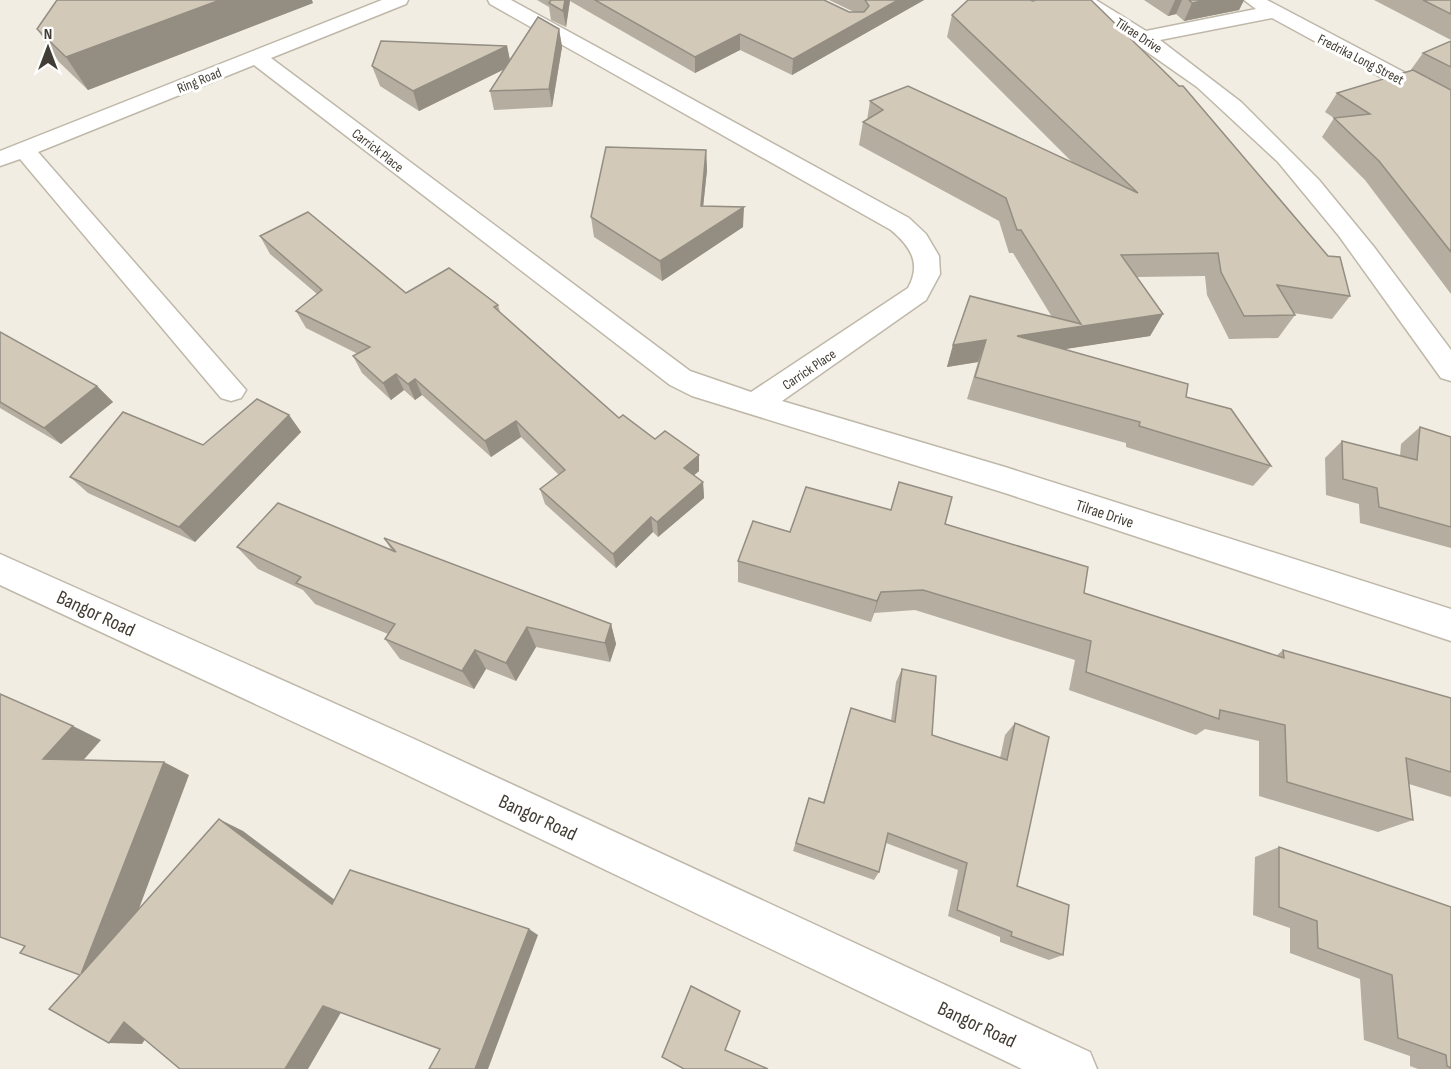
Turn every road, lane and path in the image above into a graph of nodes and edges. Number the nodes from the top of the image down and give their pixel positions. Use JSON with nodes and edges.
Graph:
{"nodes":[{"id":1,"x":399,"y":0,"type":"edge"},
{"id":2,"x":497,"y":0,"type":"edge"},
{"id":3,"x":1082,"y":0,"type":"edge"},
{"id":4,"x":1253,"y":0,"type":"edge"},
{"id":5,"x":1272,"y":12,"type":"junction"},
{"id":6,"x":1146,"y":37,"type":"junction"},
{"id":7,"x":257,"y":57,"type":"junction"},
{"id":8,"x":1451,"y":106,"type":"edge"},
{"id":9,"x":24,"y":150,"type":"junction"},
{"id":10,"x":0,"y":159,"type":"edge"},
{"id":11,"x":1451,"y":371,"type":"edge"},
{"id":12,"x":231,"y":390,"type":"dead end"},
{"id":13,"x":757,"y":403,"type":"junction"},
{"id":14,"x":0,"y":569,"type":"edge"},
{"id":15,"x":1451,"y":625,"type":"edge"},
{"id":16,"x":1073,"y":1069,"type":"edge"}],
"edges":[{"from":1,"to":7,"type":"street","name":"Ring Road"},
{"from":2,"to":13,"type":"street","name":"Carrick Place"},
{"from":3,"to":6,"type":"street","name":"Tilrae Drive"},
{"from":4,"to":5,"type":"street","name":"Fredrika Long Street"},
{"from":5,"to":6,"type":"street"},
{"from":5,"to":8,"type":"street","name":"Fredrika Long Street"},
{"from":6,"to":11,"type":"street","name":"Tilrae Drive"},
{"from":7,"to":9,"type":"street","name":"Ring Road"},
{"from":7,"to":13,"type":"street","name":"Carrick Place"},
{"from":9,"to":10,"type":"street","name":"Ring Road"},
{"from":9,"to":12,"type":"street"},
{"from":13,"to":15,"type":"street","name":"Tilrae Drive"},
{"from":14,"to":16,"type":"street","name":"Bangor Road"}]}
